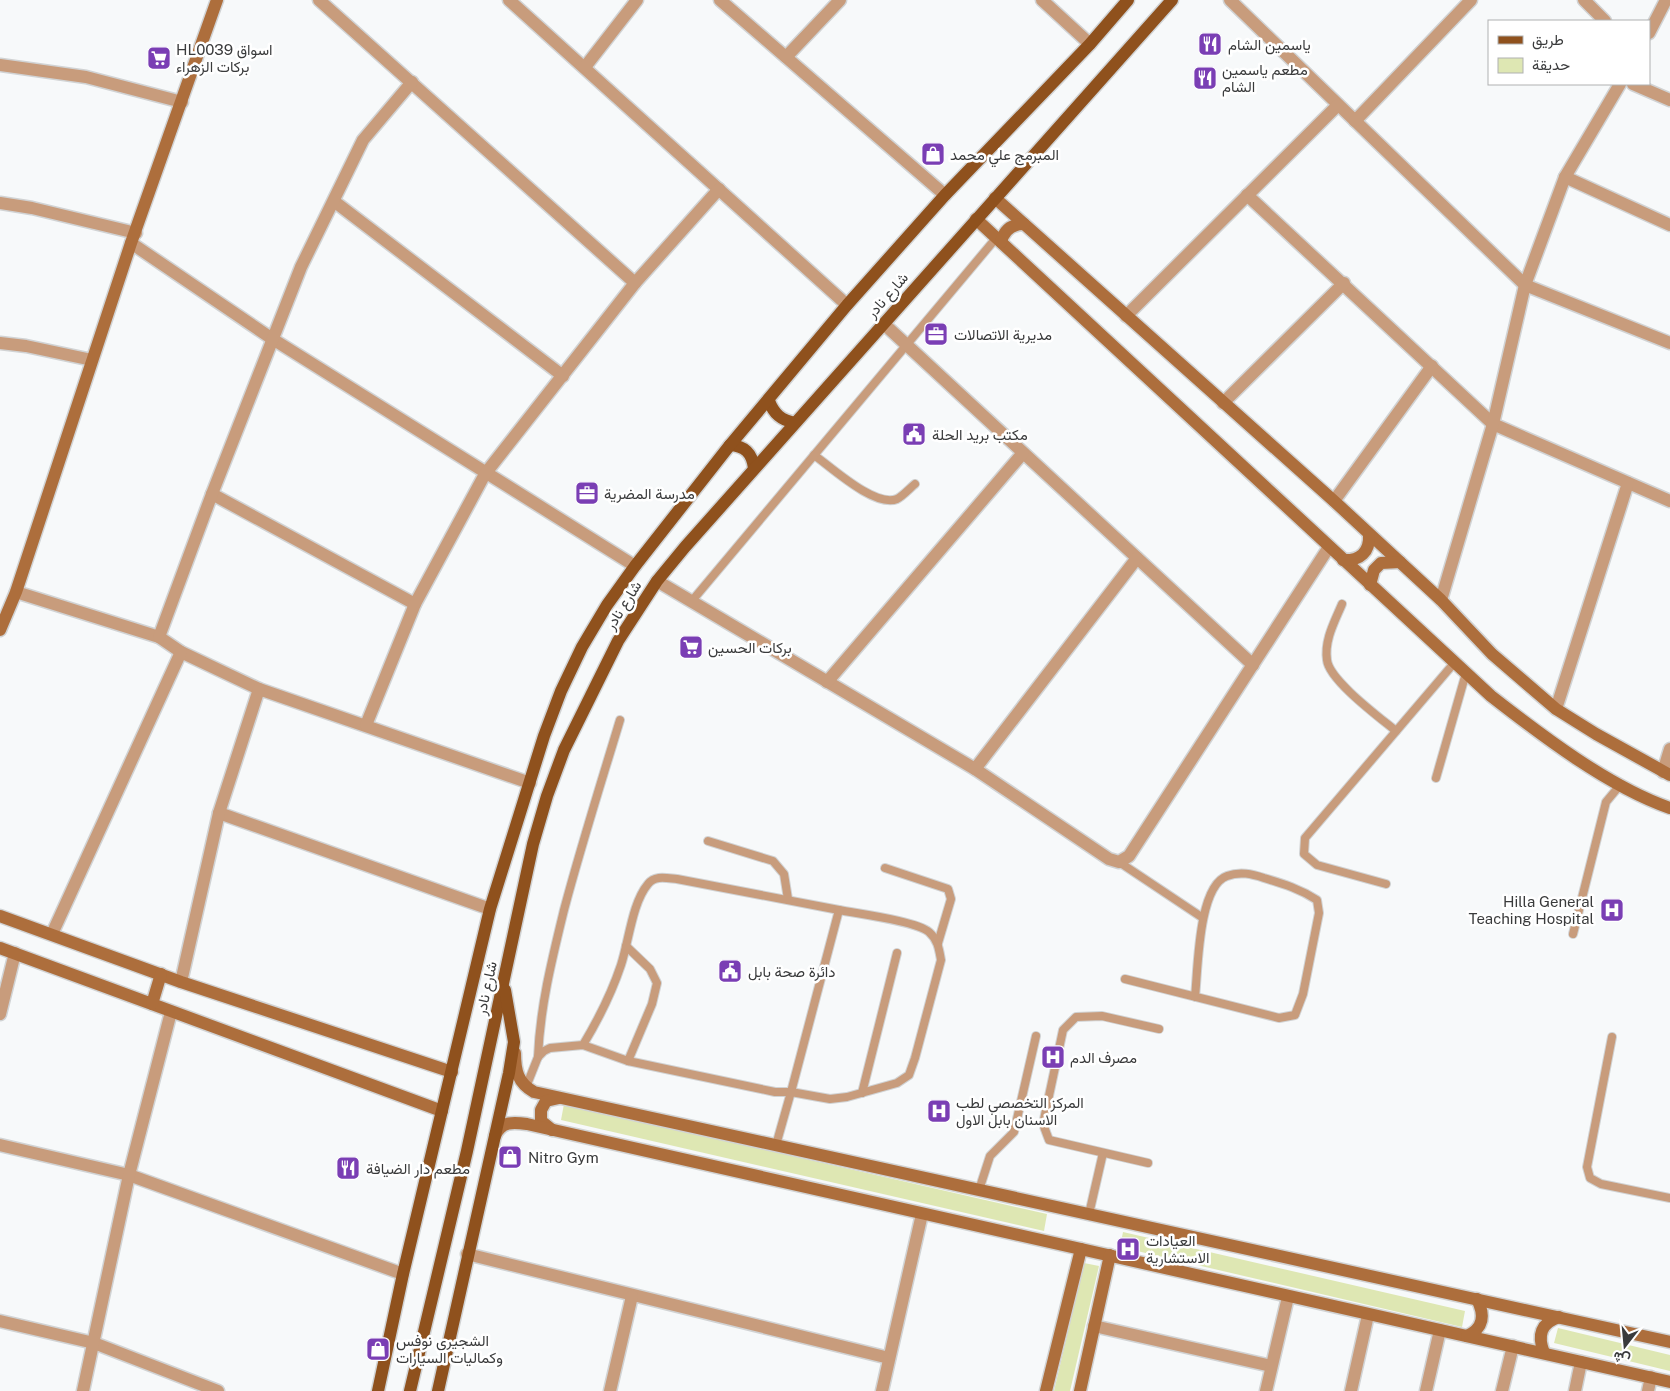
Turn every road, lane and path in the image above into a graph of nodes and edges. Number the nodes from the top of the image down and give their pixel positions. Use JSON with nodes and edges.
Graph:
{"nodes":[{"id":1,"x":217,"y":0,"type":"edge"},
{"id":2,"x":319,"y":0,"type":"edge"},
{"id":3,"x":509,"y":0,"type":"edge"},
{"id":4,"x":637,"y":0,"type":"edge"},
{"id":5,"x":720,"y":0,"type":"edge"},
{"id":6,"x":840,"y":0,"type":"edge"},
{"id":7,"x":1042,"y":0,"type":"edge"},
{"id":8,"x":1128,"y":0,"type":"edge"},
{"id":9,"x":1172,"y":0,"type":"edge"},
{"id":10,"x":1230,"y":0,"type":"edge"},
{"id":11,"x":1471,"y":0,"type":"edge"},
{"id":12,"x":1584,"y":0,"type":"edge"},
{"id":13,"x":1666,"y":0,"type":"edge"},
{"id":14,"x":1604,"y":20,"type":"edge"},
{"id":15,"x":1650,"y":31,"type":"edge"},
{"id":16,"x":1090,"y":44,"type":"junction"},
{"id":17,"x":786,"y":57,"type":"junction"},
{"id":18,"x":0,"y":65,"type":"edge"},
{"id":19,"x":585,"y":67,"type":"junction"},
{"id":20,"x":412,"y":82,"type":"junction"},
{"id":21,"x":1619,"y":85,"type":"edge"},
{"id":22,"x":1635,"y":85,"type":"edge"},
{"id":23,"x":1670,"y":100,"type":"edge"},
{"id":24,"x":182,"y":102,"type":"junction"},
{"id":25,"x":1338,"y":105,"type":"junction"},
{"id":26,"x":1355,"y":121,"type":"junction"},
{"id":27,"x":1565,"y":177,"type":"junction"},
{"id":28,"x":719,"y":189,"type":"junction"},
{"id":29,"x":1247,"y":194,"type":"junction"},
{"id":30,"x":945,"y":195,"type":"junction"},
{"id":31,"x":995,"y":198,"type":"junction"},
{"id":32,"x":335,"y":202,"type":"junction"},
{"id":33,"x":0,"y":203,"type":"edge"},
{"id":34,"x":976,"y":219,"type":"junction"},
{"id":35,"x":1024,"y":224,"type":"junction"},
{"id":36,"x":1670,"y":225,"type":"edge"},
{"id":37,"x":134,"y":238,"type":"junction"},
{"id":38,"x":999,"y":240,"type":"junction"},
{"id":39,"x":635,"y":283,"type":"junction"},
{"id":40,"x":1344,"y":283,"type":"junction"},
{"id":41,"x":1525,"y":285,"type":"junction"},
{"id":42,"x":847,"y":305,"type":"junction"},
{"id":43,"x":1126,"y":316,"type":"junction"},
{"id":44,"x":884,"y":324,"type":"junction"},
{"id":45,"x":271,"y":338,"type":"junction"},
{"id":46,"x":0,"y":343,"type":"edge"},
{"id":47,"x":1670,"y":343,"type":"edge"},
{"id":48,"x":907,"y":345,"type":"junction"},
{"id":49,"x":92,"y":360,"type":"junction"},
{"id":50,"x":1432,"y":366,"type":"junction"},
{"id":51,"x":563,"y":376,"type":"junction"},
{"id":52,"x":769,"y":401,"type":"junction"},
{"id":53,"x":1223,"y":403,"type":"junction"},
{"id":54,"x":795,"y":423,"type":"junction"},
{"id":55,"x":1493,"y":424,"type":"junction"},
{"id":56,"x":730,"y":444,"type":"junction"},
{"id":57,"x":1023,"y":453,"type":"junction"},
{"id":58,"x":814,"y":455,"type":"junction"},
{"id":59,"x":754,"y":468,"type":"junction"},
{"id":60,"x":485,"y":474,"type":"junction"},
{"id":61,"x":1628,"y":483,"type":"junction"},
{"id":62,"x":915,"y":484,"type":"dead end"},
{"id":63,"x":212,"y":494,"type":"junction"},
{"id":64,"x":1334,"y":501,"type":"junction"},
{"id":65,"x":1670,"y":501,"type":"edge"},
{"id":66,"x":1369,"y":534,"type":"junction"},
{"id":67,"x":1329,"y":547,"type":"junction"},
{"id":68,"x":1137,"y":558,"type":"junction"},
{"id":69,"x":1343,"y":560,"type":"junction"},
{"id":70,"x":1400,"y":562,"type":"junction"},
{"id":71,"x":634,"y":566,"type":"junction"},
{"id":72,"x":657,"y":581,"type":"junction"},
{"id":73,"x":1370,"y":585,"type":"junction"},
{"id":74,"x":16,"y":592,"type":"junction"},
{"id":75,"x":1441,"y":600,"type":"junction"},
{"id":76,"x":691,"y":602,"type":"junction"},
{"id":77,"x":415,"y":604,"type":"junction"},
{"id":78,"x":1342,"y":604,"type":"dead end"},
{"id":79,"x":0,"y":630,"type":"edge"},
{"id":80,"x":159,"y":637,"type":"junction"},
{"id":81,"x":181,"y":652,"type":"junction"},
{"id":82,"x":1455,"y":662,"type":"junction"},
{"id":83,"x":1253,"y":665,"type":"junction"},
{"id":84,"x":1466,"y":672,"type":"junction"},
{"id":85,"x":827,"y":682,"type":"junction"},
{"id":86,"x":259,"y":689,"type":"junction"},
{"id":87,"x":1556,"y":709,"type":"junction"},
{"id":88,"x":620,"y":720,"type":"dead end"},
{"id":89,"x":366,"y":725,"type":"junction"},
{"id":90,"x":1396,"y":731,"type":"junction"},
{"id":91,"x":1670,"y":749,"type":"edge"},
{"id":92,"x":974,"y":769,"type":"junction"},
{"id":93,"x":1666,"y":773,"type":"edge"},
{"id":94,"x":1436,"y":778,"type":"dead end"},
{"id":95,"x":530,"y":783,"type":"junction"},
{"id":96,"x":1621,"y":784,"type":"junction"},
{"id":97,"x":1670,"y":808,"type":"edge"},
{"id":98,"x":219,"y":813,"type":"junction"},
{"id":99,"x":708,"y":841,"type":"dead end"},
{"id":100,"x":1119,"y":862,"type":"junction"},
{"id":101,"x":886,"y":868,"type":"dead end"},
{"id":102,"x":1386,"y":884,"type":"dead end"},
{"id":103,"x":788,"y":899,"type":"junction"},
{"id":104,"x":490,"y":909,"type":"junction"},
{"id":105,"x":839,"y":910,"type":"junction"},
{"id":106,"x":0,"y":916,"type":"edge"},
{"id":107,"x":1203,"y":918,"type":"junction"},
{"id":108,"x":52,"y":934,"type":"junction"},
{"id":109,"x":1573,"y":934,"type":"dead end"},
{"id":110,"x":938,"y":944,"type":"junction"},
{"id":111,"x":626,"y":946,"type":"junction"},
{"id":112,"x":0,"y":948,"type":"edge"},
{"id":113,"x":897,"y":952,"type":"dead end"},
{"id":114,"x":15,"y":953,"type":"junction"},
{"id":115,"x":508,"y":966,"type":"junction"},
{"id":116,"x":161,"y":974,"type":"junction"},
{"id":117,"x":1125,"y":979,"type":"dead end"},
{"id":118,"x":181,"y":982,"type":"junction"},
{"id":119,"x":1195,"y":997,"type":"junction"},
{"id":120,"x":152,"y":1004,"type":"junction"},
{"id":121,"x":171,"y":1012,"type":"junction"},
{"id":122,"x":0,"y":1014,"type":"edge"},
{"id":123,"x":1159,"y":1029,"type":"dead end"},
{"id":124,"x":1036,"y":1036,"type":"dead end"},
{"id":125,"x":1612,"y":1037,"type":"dead end"},
{"id":126,"x":514,"y":1042,"type":"junction"},
{"id":127,"x":584,"y":1045,"type":"junction"},
{"id":128,"x":538,"y":1057,"type":"junction"},
{"id":129,"x":628,"y":1061,"type":"junction"},
{"id":130,"x":452,"y":1072,"type":"junction"},
{"id":131,"x":526,"y":1087,"type":"junction"},
{"id":132,"x":791,"y":1092,"type":"junction"},
{"id":133,"x":862,"y":1093,"type":"junction"},
{"id":134,"x":562,"y":1098,"type":"junction"},
{"id":135,"x":442,"y":1111,"type":"junction"},
{"id":136,"x":554,"y":1131,"type":"junction"},
{"id":137,"x":492,"y":1141,"type":"junction"},
{"id":138,"x":0,"y":1145,"type":"edge"},
{"id":139,"x":776,"y":1146,"type":"junction"},
{"id":140,"x":1103,"y":1152,"type":"junction"},
{"id":141,"x":1148,"y":1164,"type":"dead end"},
{"id":142,"x":129,"y":1175,"type":"junction"},
{"id":143,"x":979,"y":1190,"type":"junction"},
{"id":144,"x":1670,"y":1198,"type":"edge"},
{"id":145,"x":922,"y":1214,"type":"junction"},
{"id":146,"x":1089,"y":1214,"type":"junction"},
{"id":147,"x":1081,"y":1249,"type":"junction"},
{"id":148,"x":467,"y":1254,"type":"junction"},
{"id":149,"x":1110,"y":1255,"type":"junction"},
{"id":150,"x":403,"y":1274,"type":"junction"},
{"id":151,"x":632,"y":1296,"type":"junction"},
{"id":152,"x":1288,"y":1297,"type":"junction"},
{"id":153,"x":1477,"y":1299,"type":"junction"},
{"id":154,"x":1368,"y":1315,"type":"junction"},
{"id":155,"x":1559,"y":1317,"type":"junction"},
{"id":156,"x":0,"y":1321,"type":"edge"},
{"id":157,"x":1094,"y":1326,"type":"junction"},
{"id":158,"x":1440,"y":1330,"type":"junction"},
{"id":159,"x":1467,"y":1336,"type":"junction"},
{"id":160,"x":1670,"y":1342,"type":"edge"},
{"id":161,"x":94,"y":1343,"type":"junction"},
{"id":162,"x":1513,"y":1346,"type":"junction"},
{"id":163,"x":1544,"y":1353,"type":"junction"},
{"id":164,"x":889,"y":1358,"type":"junction"},
{"id":165,"x":1581,"y":1362,"type":"junction"},
{"id":166,"x":1271,"y":1366,"type":"junction"},
{"id":167,"x":1651,"y":1377,"type":"junction"},
{"id":168,"x":1670,"y":1382,"type":"edge"},
{"id":169,"x":84,"y":1391,"type":"edge"},
{"id":170,"x":218,"y":1391,"type":"edge"},
{"id":171,"x":378,"y":1391,"type":"edge"},
{"id":172,"x":410,"y":1391,"type":"edge"},
{"id":173,"x":438,"y":1391,"type":"edge"},
{"id":174,"x":610,"y":1391,"type":"edge"},
{"id":175,"x":882,"y":1391,"type":"edge"},
{"id":176,"x":1046,"y":1391,"type":"edge"},
{"id":177,"x":1080,"y":1391,"type":"edge"},
{"id":178,"x":1266,"y":1391,"type":"edge"},
{"id":179,"x":1350,"y":1391,"type":"edge"},
{"id":180,"x":1426,"y":1391,"type":"edge"},
{"id":181,"x":1502,"y":1391,"type":"edge"},
{"id":182,"x":1575,"y":1391,"type":"edge"},
{"id":183,"x":1648,"y":1391,"type":"edge"}],
"edges":[{"from":1,"to":24,"type":"street"},
{"from":2,"to":20,"type":"street"},
{"from":3,"to":19,"type":"street"},
{"from":4,"to":19,"type":"street"},
{"from":5,"to":17,"type":"street"},
{"from":6,"to":17,"type":"street"},
{"from":7,"to":16,"type":"street"},
{"from":8,"to":16,"type":"main road","name":"شارع نادر"},
{"from":9,"to":31,"type":"main road","name":"شارع نادر"},
{"from":10,"to":25,"type":"street"},
{"from":11,"to":26,"type":"street"},
{"from":12,"to":14,"type":"street"},
{"from":13,"to":15,"type":"street"},
{"from":16,"to":30,"type":"main road","name":"شارع نادر"},
{"from":17,"to":30,"type":"street"},
{"from":18,"to":24,"type":"street"},
{"from":19,"to":28,"type":"street"},
{"from":20,"to":32,"type":"street"},
{"from":20,"to":39,"type":"street"},
{"from":21,"to":27,"type":"street"},
{"from":22,"to":23,"type":"street"},
{"from":24,"to":37,"type":"street"},
{"from":25,"to":26,"type":"street"},
{"from":25,"to":29,"type":"street"},
{"from":26,"to":41,"type":"street"},
{"from":27,"to":36,"type":"street"},
{"from":27,"to":41,"type":"street"},
{"from":28,"to":39,"type":"street"},
{"from":28,"to":42,"type":"street"},
{"from":29,"to":40,"type":"street"},
{"from":29,"to":43,"type":"street"},
{"from":30,"to":42,"type":"main road","name":"شارع نادر"},
{"from":31,"to":34,"type":"main road","name":"شارع نادر"},
{"from":31,"to":35,"type":"street"},
{"from":32,"to":45,"type":"street"},
{"from":32,"to":51,"type":"street"},
{"from":33,"to":37,"type":"street"},
{"from":34,"to":38,"type":"street"},
{"from":34,"to":44,"type":"main road","name":"شارع نادر"},
{"from":35,"to":38,"type":"street"},
{"from":35,"to":43,"type":"street"},
{"from":37,"to":45,"type":"street"},
{"from":37,"to":49,"type":"street"},
{"from":38,"to":48,"type":"lane"},
{"from":38,"to":67,"type":"street"},
{"from":39,"to":51,"type":"street"},
{"from":40,"to":50,"type":"street"},
{"from":40,"to":53,"type":"street"},
{"from":41,"to":47,"type":"street"},
{"from":41,"to":55,"type":"street"},
{"from":42,"to":52,"type":"main road","name":"شارع نادر"},
{"from":43,"to":53,"type":"street"},
{"from":44,"to":48,"type":"street"},
{"from":44,"to":54,"type":"main road","name":"شارع نادر"},
{"from":45,"to":60,"type":"street"},
{"from":45,"to":63,"type":"street"},
{"from":46,"to":49,"type":"street"},
{"from":48,"to":57,"type":"street"},
{"from":48,"to":58,"type":"lane"},
{"from":49,"to":74,"type":"street"},
{"from":50,"to":55,"type":"street"},
{"from":50,"to":64,"type":"street"},
{"from":51,"to":60,"type":"street"},
{"from":52,"to":54,"type":"main road"},
{"from":52,"to":56,"type":"main road","name":"شارع نادر"},
{"from":53,"to":64,"type":"street"},
{"from":54,"to":59,"type":"main road","name":"شارع نادر"},
{"from":55,"to":61,"type":"street"},
{"from":55,"to":75,"type":"street"},
{"from":56,"to":59,"type":"main road"},
{"from":56,"to":71,"type":"main road","name":"شارع نادر"},
{"from":57,"to":68,"type":"street"},
{"from":57,"to":85,"type":"street"},
{"from":58,"to":62,"type":"lane"},
{"from":58,"to":76,"type":"lane"},
{"from":59,"to":72,"type":"main road","name":"شارع نادر"},
{"from":60,"to":71,"type":"street"},
{"from":60,"to":77,"type":"street"},
{"from":61,"to":65,"type":"street"},
{"from":61,"to":87,"type":"street"},
{"from":63,"to":77,"type":"street"},
{"from":63,"to":80,"type":"street"},
{"from":64,"to":66,"type":"street"},
{"from":66,"to":69,"type":"street"},
{"from":66,"to":70,"type":"street"},
{"from":67,"to":69,"type":"street"},
{"from":67,"to":83,"type":"street"},
{"from":68,"to":83,"type":"street"},
{"from":68,"to":92,"type":"street"},
{"from":69,"to":73,"type":"street"},
{"from":70,"to":73,"type":"street"},
{"from":70,"to":75,"type":"street"},
{"from":71,"to":95,"type":"main road","name":"شارع نادر"},
{"from":72,"to":76,"type":"street"},
{"from":72,"to":115,"type":"main road","name":"شارع نادر"},
{"from":73,"to":82,"type":"street"},
{"from":74,"to":79,"type":"street"},
{"from":74,"to":80,"type":"street"},
{"from":75,"to":87,"type":"street"},
{"from":76,"to":85,"type":"street"},
{"from":77,"to":89,"type":"street"},
{"from":78,"to":90,"type":"lane"},
{"from":80,"to":81,"type":"street"},
{"from":81,"to":86,"type":"street"},
{"from":81,"to":108,"type":"street"},
{"from":82,"to":84,"type":"street"},
{"from":82,"to":90,"type":"lane"},
{"from":83,"to":100,"type":"street"},
{"from":84,"to":94,"type":"lane"},
{"from":84,"to":96,"type":"street"},
{"from":85,"to":92,"type":"street"},
{"from":86,"to":89,"type":"street"},
{"from":86,"to":98,"type":"street"},
{"from":87,"to":93,"type":"street"},
{"from":88,"to":128,"type":"lane"},
{"from":89,"to":95,"type":"street"},
{"from":90,"to":102,"type":"lane"},
{"from":91,"to":93,"type":"street"},
{"from":92,"to":100,"type":"street"},
{"from":95,"to":104,"type":"main road","name":"شارع نادر"},
{"from":96,"to":97,"type":"street"},
{"from":96,"to":109,"type":"lane"},
{"from":98,"to":104,"type":"street"},
{"from":98,"to":118,"type":"street"},
{"from":99,"to":103,"type":"lane"},
{"from":100,"to":107,"type":"lane"},
{"from":101,"to":110,"type":"lane"},
{"from":103,"to":105,"type":"lane"},
{"from":103,"to":111,"type":"lane"},
{"from":104,"to":130,"type":"main road","name":"شارع نادر"},
{"from":105,"to":110,"type":"lane"},
{"from":105,"to":132,"type":"lane"},
{"from":106,"to":108,"type":"street"},
{"from":107,"to":119,"type":"lane"},
{"from":107,"to":119,"type":"lane"},
{"from":108,"to":116,"type":"street"},
{"from":110,"to":133,"type":"lane"},
{"from":111,"to":127,"type":"lane"},
{"from":111,"to":129,"type":"lane"},
{"from":112,"to":114,"type":"street"},
{"from":113,"to":133,"type":"lane"},
{"from":114,"to":120,"type":"street"},
{"from":114,"to":122,"type":"street"},
{"from":115,"to":126,"type":"main road"},
{"from":115,"to":172,"type":"main road","name":"شارع نادر"},
{"from":116,"to":118,"type":"street"},
{"from":116,"to":120,"type":"street"},
{"from":117,"to":119,"type":"lane"},
{"from":118,"to":130,"type":"street"},
{"from":120,"to":121,"type":"street"},
{"from":121,"to":135,"type":"street"},
{"from":121,"to":142,"type":"street"},
{"from":123,"to":140,"type":"lane"},
{"from":124,"to":143,"type":"lane"},
{"from":125,"to":144,"type":"lane"},
{"from":126,"to":131,"type":"street"},
{"from":126,"to":137,"type":"main road"},
{"from":127,"to":128,"type":"lane"},
{"from":127,"to":129,"type":"lane"},
{"from":128,"to":131,"type":"lane"},
{"from":129,"to":132,"type":"lane"},
{"from":130,"to":135,"type":"main road","name":"شارع نادر"},
{"from":131,"to":134,"type":"street"},
{"from":132,"to":133,"type":"lane"},
{"from":132,"to":139,"type":"lane"},
{"from":134,"to":136,"type":"street"},
{"from":134,"to":139,"type":"street"},
{"from":135,"to":150,"type":"main road","name":"شارع نادر"},
{"from":136,"to":137,"type":"street"},
{"from":136,"to":145,"type":"street"},
{"from":137,"to":148,"type":"main road"},
{"from":138,"to":142,"type":"street"},
{"from":139,"to":143,"type":"street"},
{"from":140,"to":141,"type":"lane"},
{"from":140,"to":146,"type":"lane"},
{"from":142,"to":150,"type":"street"},
{"from":142,"to":161,"type":"street"},
{"from":143,"to":146,"type":"street"},
{"from":145,"to":147,"type":"street"},
{"from":145,"to":164,"type":"street"},
{"from":146,"to":153,"type":"street"},
{"from":147,"to":149,"type":"street"},
{"from":147,"to":176,"type":"street"},
{"from":148,"to":151,"type":"street"},
{"from":148,"to":173,"type":"main road"},
{"from":149,"to":152,"type":"street"},
{"from":149,"to":157,"type":"street"},
{"from":150,"to":171,"type":"main road","name":"شارع نادر"},
{"from":151,"to":164,"type":"street"},
{"from":151,"to":174,"type":"street"},
{"from":152,"to":154,"type":"street"},
{"from":152,"to":166,"type":"street"},
{"from":153,"to":155,"type":"street"},
{"from":153,"to":159,"type":"street"},
{"from":154,"to":158,"type":"street"},
{"from":154,"to":179,"type":"street"},
{"from":155,"to":160,"type":"street"},
{"from":155,"to":163,"type":"street"},
{"from":156,"to":161,"type":"street"},
{"from":157,"to":166,"type":"street"},
{"from":157,"to":177,"type":"street"},
{"from":158,"to":159,"type":"street"},
{"from":158,"to":180,"type":"street"},
{"from":159,"to":162,"type":"street"},
{"from":161,"to":169,"type":"street"},
{"from":161,"to":170,"type":"street"},
{"from":162,"to":163,"type":"street"},
{"from":162,"to":181,"type":"street"},
{"from":163,"to":165,"type":"street"},
{"from":164,"to":175,"type":"street"},
{"from":165,"to":167,"type":"street"},
{"from":165,"to":182,"type":"street"},
{"from":166,"to":178,"type":"street"},
{"from":167,"to":168,"type":"street"},
{"from":167,"to":183,"type":"street"}]}
